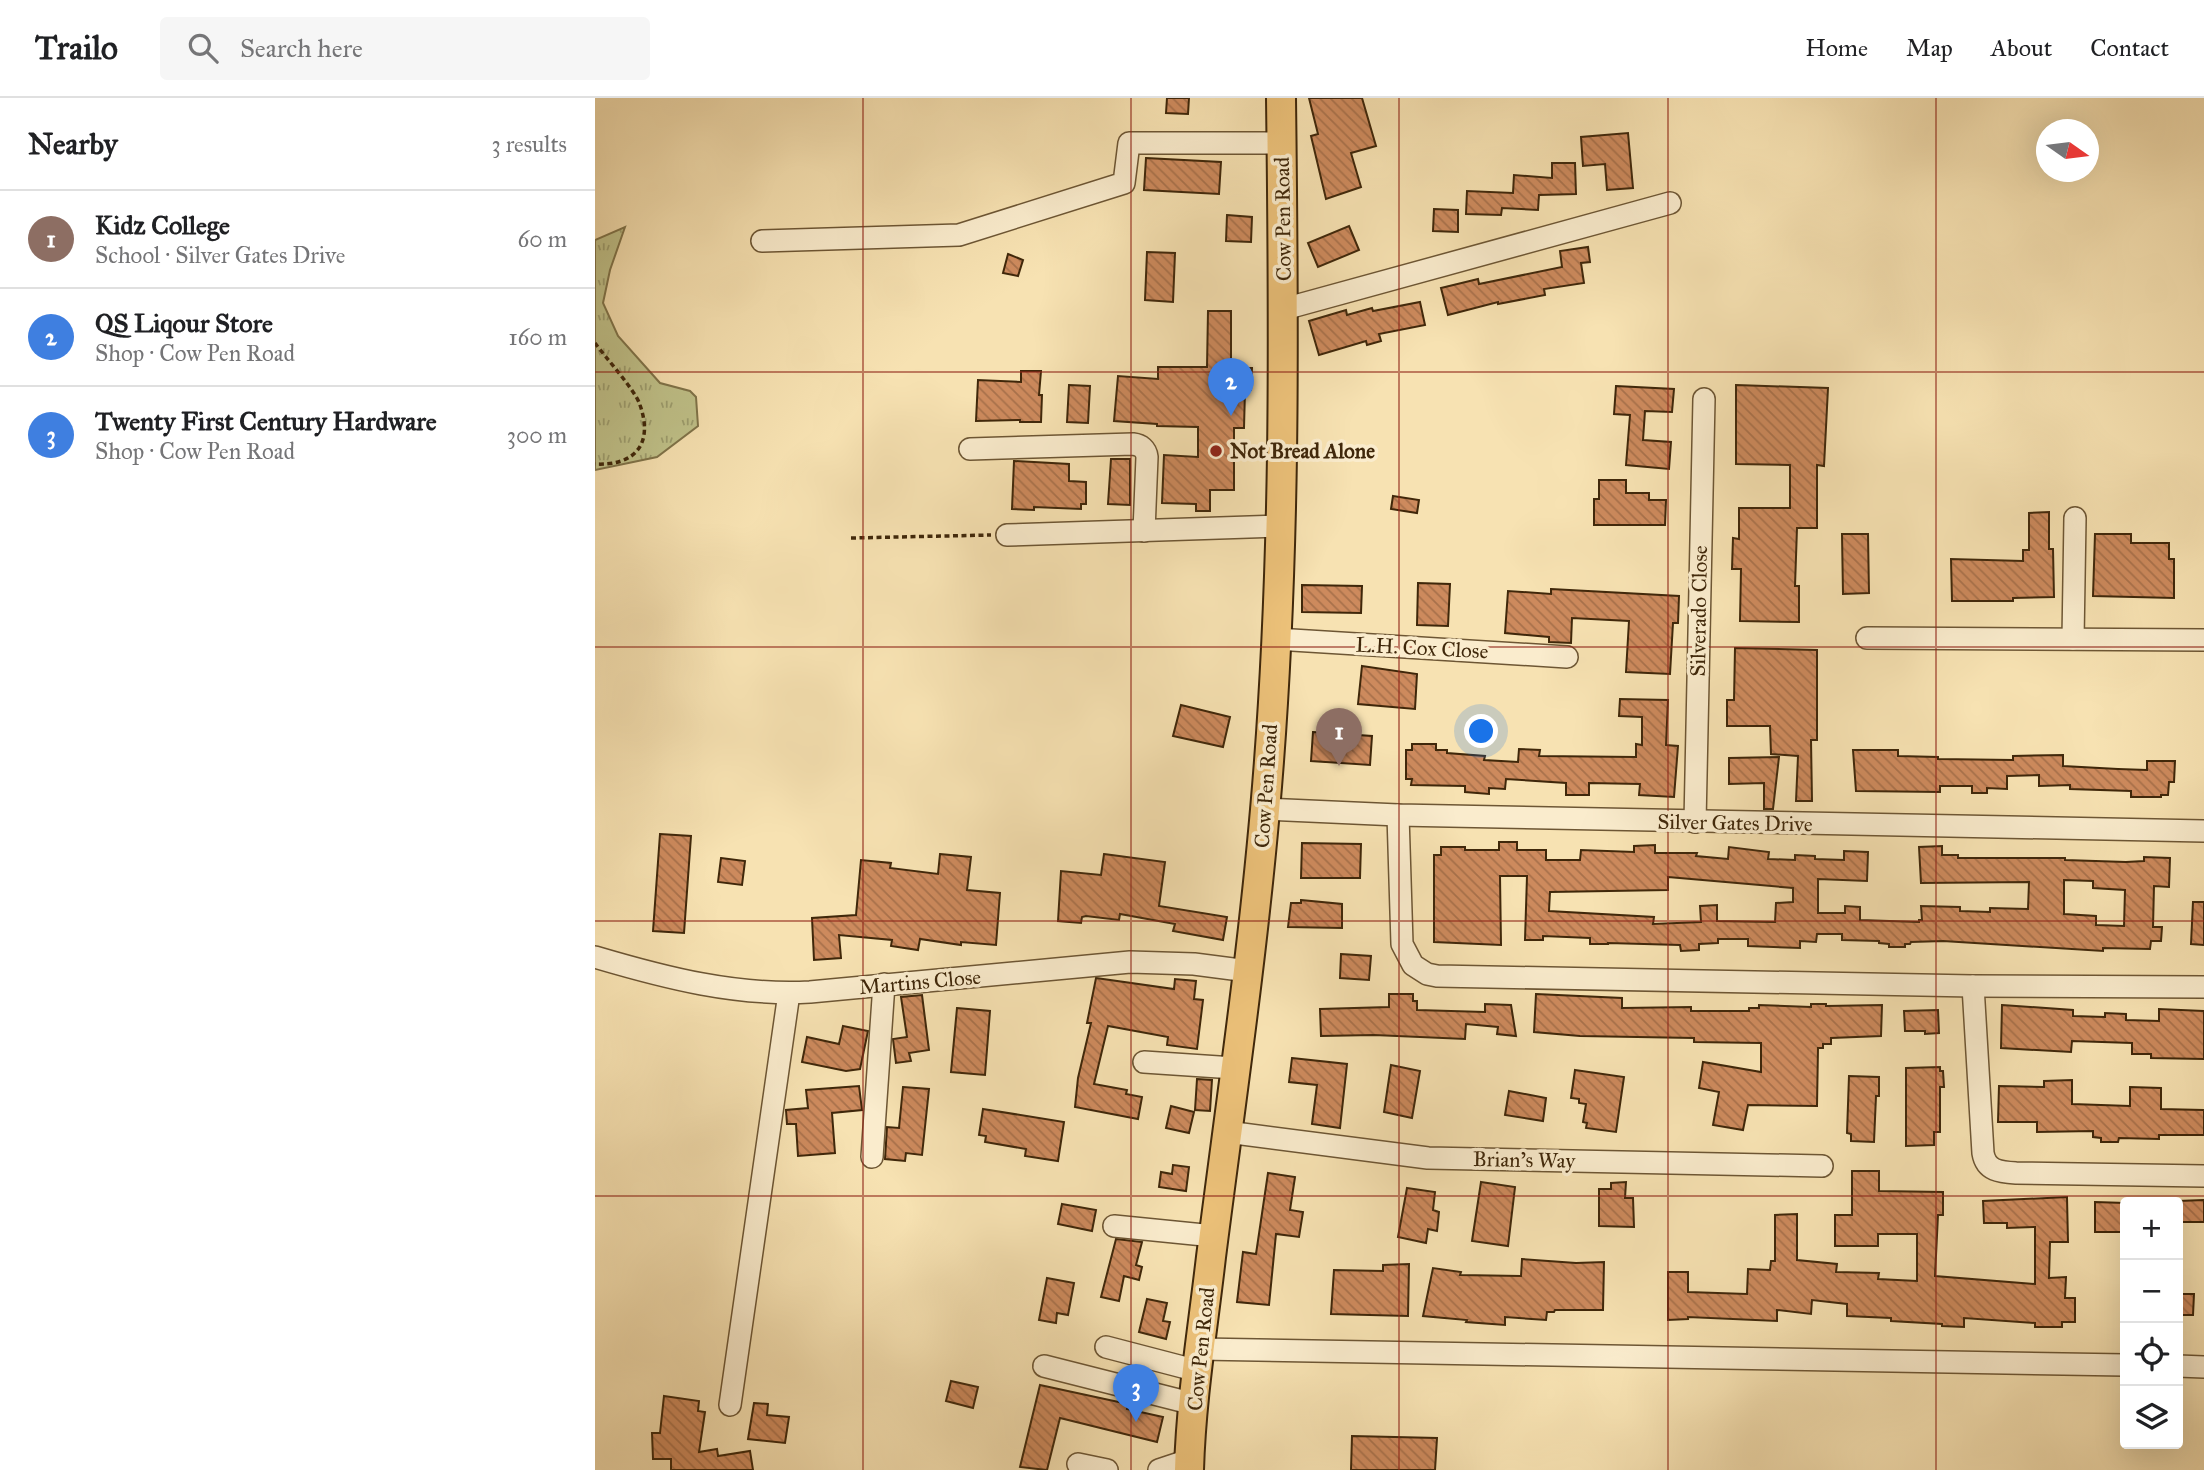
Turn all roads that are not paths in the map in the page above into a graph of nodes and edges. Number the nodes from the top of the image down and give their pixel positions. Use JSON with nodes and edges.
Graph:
{"nodes":[{"id":1,"x":1281,"y":98,"type":"edge"},
{"id":2,"x":1282,"y":142,"type":"junction"},
{"id":3,"x":1670,"y":203,"type":"dead end"},
{"id":4,"x":762,"y":241,"type":"dead end"},
{"id":5,"x":1284,"y":309,"type":"junction"},
{"id":6,"x":1704,"y":399,"type":"dead end"},
{"id":7,"x":970,"y":449,"type":"dead end"},
{"id":8,"x":2075,"y":518,"type":"dead end"},
{"id":9,"x":1280,"y":526,"type":"junction"},
{"id":10,"x":1144,"y":531,"type":"junction"},
{"id":11,"x":1007,"y":535,"type":"road end"},
{"id":12,"x":1867,"y":638,"type":"dead end"},
{"id":13,"x":1276,"y":639,"type":"junction"},
{"id":14,"x":2073,"y":639,"type":"junction"},
{"id":15,"x":2204,"y":640,"type":"edge"},
{"id":16,"x":1567,"y":657,"type":"dead end"},
{"id":17,"x":1266,"y":809,"type":"junction"},
{"id":18,"x":1398,"y":816,"type":"junction"},
{"id":19,"x":1695,"y":822,"type":"junction"},
{"id":20,"x":2204,"y":831,"type":"edge"},
{"id":21,"x":595,"y":957,"type":"edge"},
{"id":22,"x":1248,"y":971,"type":"junction"},
{"id":23,"x":884,"y":984,"type":"junction"},
{"id":24,"x":1973,"y":986,"type":"junction"},
{"id":25,"x":2204,"y":987,"type":"edge"},
{"id":26,"x":789,"y":993,"type":"junction"},
{"id":27,"x":1144,"y":1062,"type":"dead end"},
{"id":28,"x":1234,"y":1068,"type":"junction"},
{"id":29,"x":1227,"y":1132,"type":"junction"},
{"id":30,"x":872,"y":1157,"type":"dead end"},
{"id":31,"x":1822,"y":1167,"type":"dead end"},
{"id":32,"x":2204,"y":1176,"type":"edge"},
{"id":33,"x":1114,"y":1226,"type":"dead end"},
{"id":34,"x":1214,"y":1236,"type":"junction"},
{"id":35,"x":1106,"y":1347,"type":"dead end"},
{"id":36,"x":1199,"y":1360,"type":"junction"},
{"id":37,"x":2120,"y":1365,"type":"edge"},
{"id":38,"x":1044,"y":1366,"type":"dead end"},
{"id":39,"x":2183,"y":1366,"type":"edge"},
{"id":40,"x":2204,"y":1367,"type":"edge"},
{"id":41,"x":1194,"y":1404,"type":"junction"},
{"id":42,"x":730,"y":1405,"type":"dead end"},
{"id":43,"x":1078,"y":1464,"type":"dead end"},
{"id":44,"x":1189,"y":1465,"type":"edge"},
{"id":45,"x":1107,"y":1470,"type":"edge"},
{"id":46,"x":1159,"y":1470,"type":"edge"}],
"edges":[{"from":1,"to":2,"type":"main road","name":"Cow Pen Road"},
{"from":2,"to":4,"type":"street"},
{"from":2,"to":5,"type":"main road","name":"Cow Pen Road"},
{"from":3,"to":5,"type":"street"},
{"from":5,"to":9,"type":"main road","name":"Cow Pen Road"},
{"from":6,"to":19,"type":"street","name":"Silverado Close"},
{"from":7,"to":10,"type":"street"},
{"from":8,"to":14,"type":"street"},
{"from":9,"to":10,"type":"street"},
{"from":9,"to":13,"type":"main road","name":"Cow Pen Road"},
{"from":10,"to":11,"type":"street"},
{"from":12,"to":14,"type":"street"},
{"from":13,"to":16,"type":"street","name":"L.H. Cox Close"},
{"from":13,"to":17,"type":"main road","name":"Cow Pen Road"},
{"from":14,"to":15,"type":"street"},
{"from":17,"to":18,"type":"street","name":"Silver Gates Drive"},
{"from":17,"to":22,"type":"main road","name":"Cow Pen Road"},
{"from":18,"to":19,"type":"street","name":"Silver Gates Drive"},
{"from":18,"to":24,"type":"street"},
{"from":19,"to":20,"type":"street","name":"Silver Gates Drive"},
{"from":21,"to":26,"type":"street","name":"Martins Close"},
{"from":22,"to":23,"type":"street","name":"Martins Close"},
{"from":22,"to":28,"type":"main road","name":"Cow Pen Road"},
{"from":23,"to":26,"type":"street","name":"Martins Close"},
{"from":23,"to":30,"type":"street"},
{"from":24,"to":25,"type":"street"},
{"from":24,"to":32,"type":"street"},
{"from":26,"to":42,"type":"street"},
{"from":27,"to":28,"type":"street"},
{"from":28,"to":29,"type":"main road","name":"Cow Pen Road"},
{"from":29,"to":31,"type":"street","name":"Brian's Way"},
{"from":29,"to":34,"type":"main road","name":"Cow Pen Road"},
{"from":33,"to":34,"type":"street"},
{"from":34,"to":36,"type":"main road","name":"Cow Pen Road"},
{"from":35,"to":36,"type":"street"},
{"from":36,"to":37,"type":"street"},
{"from":36,"to":41,"type":"main road","name":"Cow Pen Road"},
{"from":38,"to":41,"type":"street"},
{"from":39,"to":40,"type":"street"},
{"from":41,"to":44,"type":"main road","name":"Cow Pen Road"},
{"from":43,"to":45,"type":"street"},
{"from":44,"to":46,"type":"street"}]}
